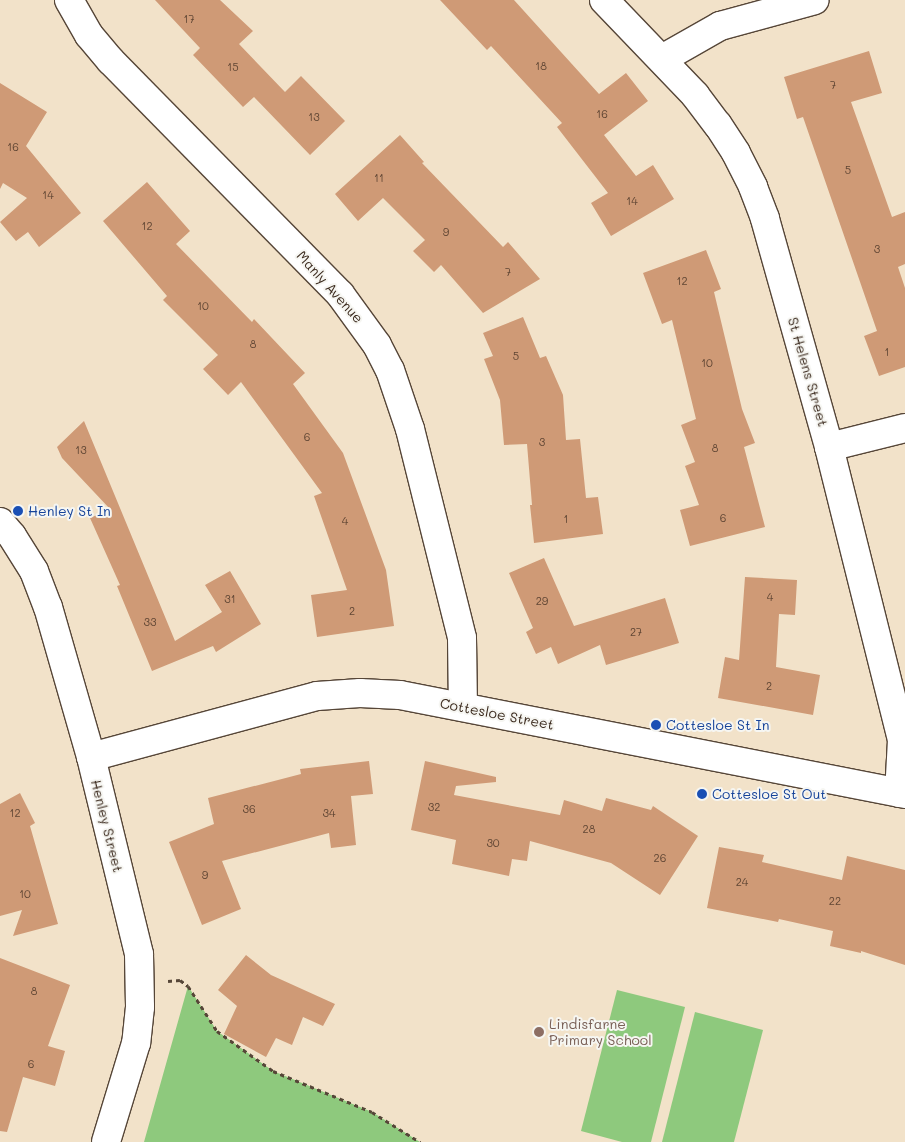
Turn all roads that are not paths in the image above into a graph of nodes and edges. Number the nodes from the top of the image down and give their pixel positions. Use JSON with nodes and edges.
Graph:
{"nodes":[{"id":1,"x":68,"y":0,"type":"edge"},
{"id":2,"x":604,"y":0,"type":"edge"},
{"id":3,"x":815,"y":0,"type":"edge"},
{"id":4,"x":662,"y":59,"type":"junction"},
{"id":5,"x":905,"y":428,"type":"edge"},
{"id":6,"x":829,"y":448,"type":"junction"},
{"id":7,"x":0,"y":522,"type":"edge"},
{"id":8,"x":463,"y":707,"type":"junction"},
{"id":9,"x":90,"y":757,"type":"junction"},
{"id":10,"x":902,"y":794,"type":"edge"},
{"id":11,"x":106,"y":1142,"type":"edge"}],
"edges":[{"from":1,"to":8,"type":"street","name":"Manly Avenue"},
{"from":2,"to":4,"type":"street","name":"St Helens Street"},
{"from":3,"to":4,"type":"street"},
{"from":4,"to":6,"type":"street","name":"St Helens Street"},
{"from":5,"to":6,"type":"street"},
{"from":6,"to":10,"type":"street","name":"St Helens Street"},
{"from":7,"to":9,"type":"street","name":"Henley Street"},
{"from":8,"to":9,"type":"street","name":"Cottesloe Street"},
{"from":8,"to":10,"type":"street","name":"Cottesloe Street"},
{"from":9,"to":11,"type":"street","name":"Henley Street"}]}
